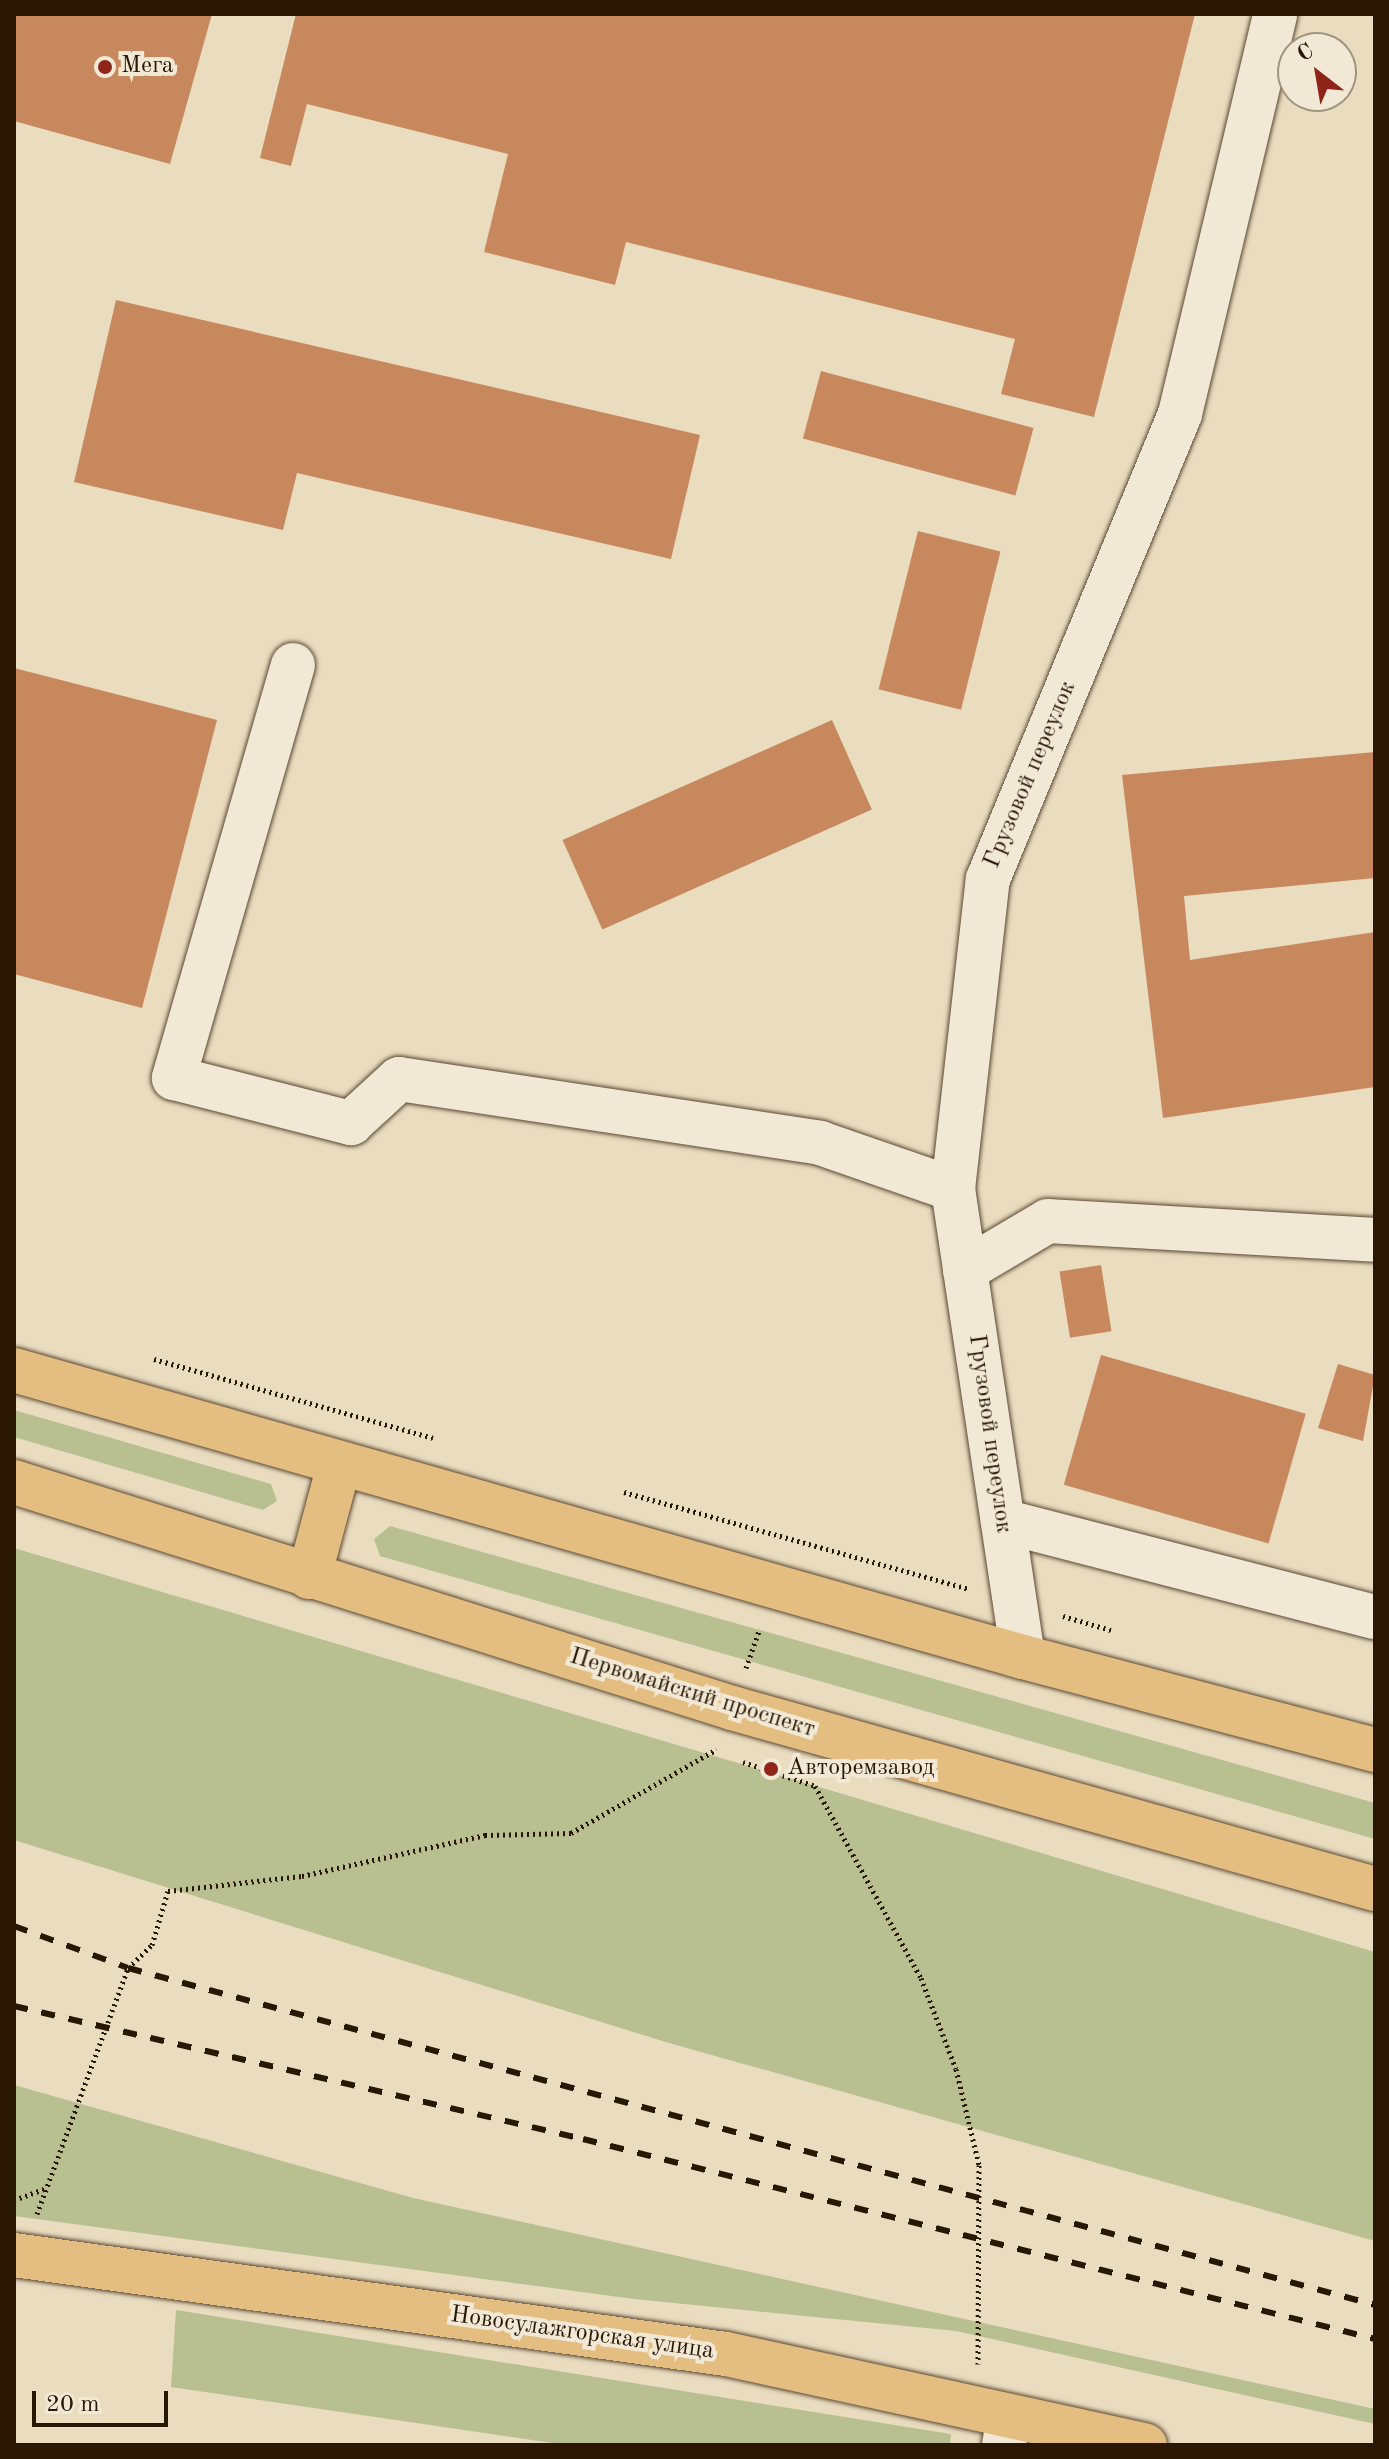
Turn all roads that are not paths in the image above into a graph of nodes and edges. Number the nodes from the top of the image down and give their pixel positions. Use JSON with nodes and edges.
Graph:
{"nodes":[{"id":1,"x":1275,"y":14,"type":"edge"},
{"id":2,"x":293,"y":665,"type":"dead end"},
{"id":3,"x":953,"y":1189,"type":"junction"},
{"id":4,"x":1375,"y":1240,"type":"edge"},
{"id":5,"x":965,"y":1270,"type":"junction"},
{"id":6,"x":14,"y":1370,"type":"edge"},
{"id":7,"x":339,"y":1465,"type":"junction"},
{"id":8,"x":14,"y":1482,"type":"edge"},
{"id":9,"x":1003,"y":1521,"type":"junction"},
{"id":10,"x":309,"y":1577,"type":"junction"},
{"id":11,"x":1375,"y":1617,"type":"edge"},
{"id":12,"x":1023,"y":1657,"type":"junction"},
{"id":13,"x":1375,"y":1750,"type":"edge"},
{"id":14,"x":1375,"y":1889,"type":"edge"},
{"id":15,"x":18,"y":2256,"type":"edge"},
{"id":16,"x":996,"y":2423,"type":"edge"},
{"id":17,"x":1145,"y":2445,"type":"edge"}],
"edges":[{"from":1,"to":3,"type":"lane","name":"Грузовой переулок"},
{"from":2,"to":3,"type":"lane"},
{"from":3,"to":5,"type":"lane","name":"Грузовой переулок"},
{"from":4,"to":5,"type":"lane"},
{"from":5,"to":9,"type":"lane","name":"Грузовой переулок"},
{"from":6,"to":7,"type":"main road"},
{"from":7,"to":10,"type":"main road"},
{"from":7,"to":12,"type":"main road"},
{"from":8,"to":10,"type":"main road","name":"Первомайский проспект"},
{"from":9,"to":11,"type":"lane"},
{"from":9,"to":12,"type":"lane","name":"Грузовой переулок"},
{"from":10,"to":14,"type":"main road","name":"Первомайский проспект"},
{"from":12,"to":13,"type":"main road"},
{"from":15,"to":16,"type":"main road","name":"Новосулажгорская улица"},
{"from":16,"to":17,"type":"main road","name":"Новосулажгорская улица"}]}
